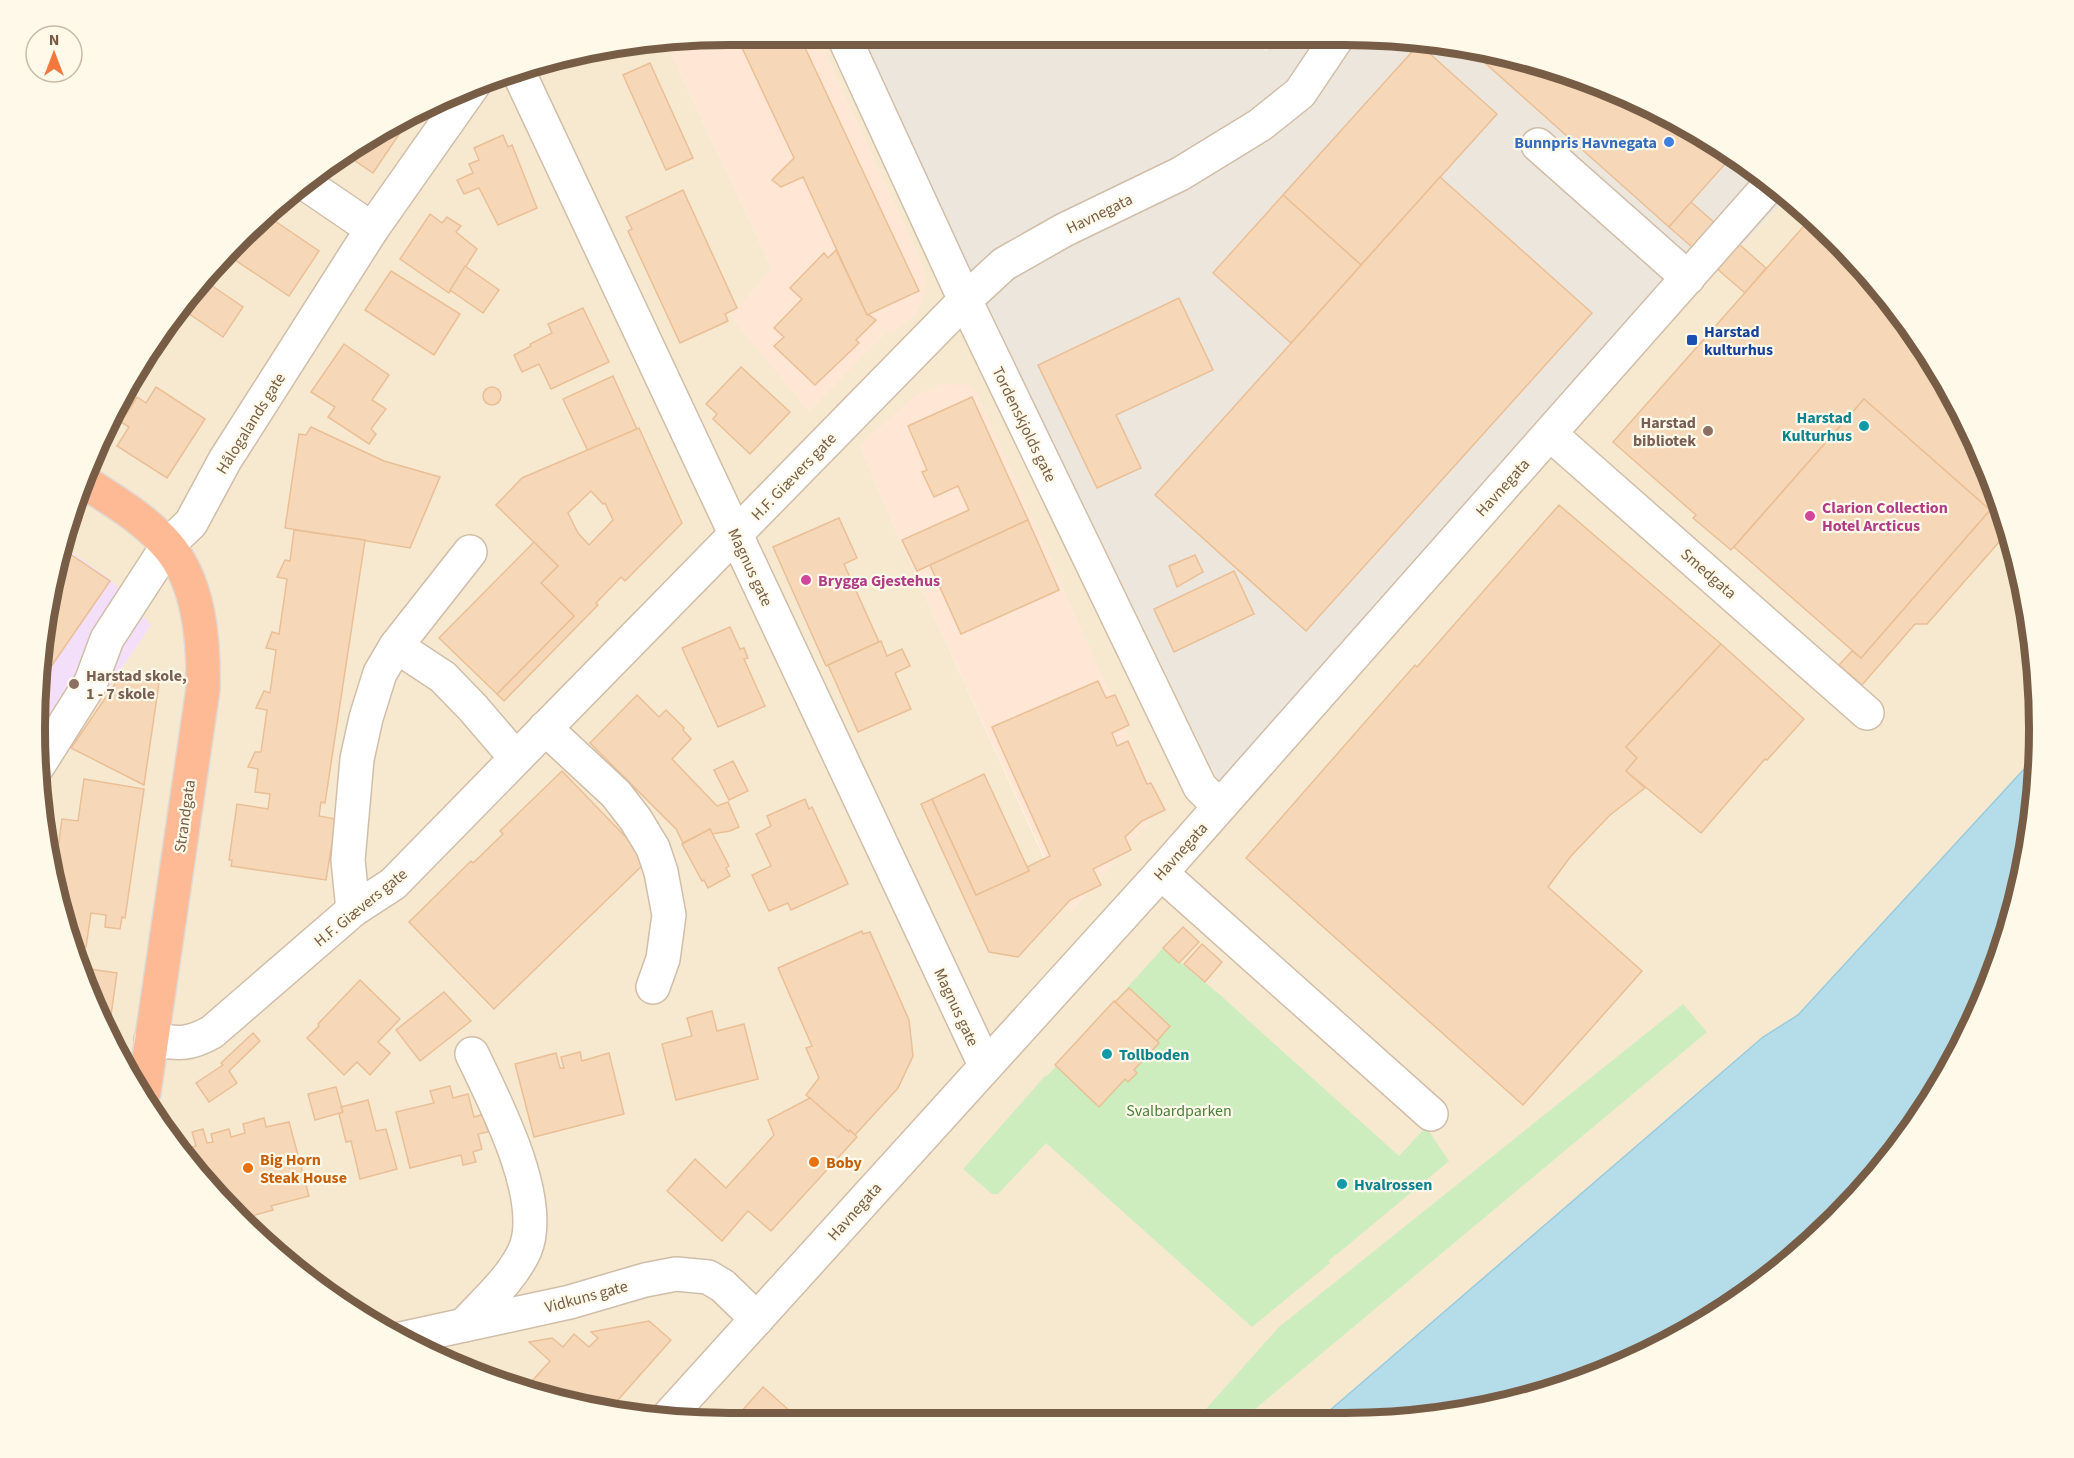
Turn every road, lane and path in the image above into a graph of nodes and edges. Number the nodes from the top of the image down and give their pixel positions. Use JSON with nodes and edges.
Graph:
{"nodes":[{"id":1,"x":848,"y":45,"type":"edge"},
{"id":2,"x":1333,"y":45,"type":"edge"},
{"id":3,"x":521,"y":77,"type":"edge"},
{"id":4,"x":464,"y":98,"type":"edge"},
{"id":5,"x":1538,"y":145,"type":"dead end"},
{"id":6,"x":311,"y":188,"type":"edge"},
{"id":7,"x":1765,"y":190,"type":"edge"},
{"id":8,"x":372,"y":229,"type":"junction"},
{"id":9,"x":1688,"y":278,"type":"junction"},
{"id":10,"x":965,"y":300,"type":"junction"},
{"id":11,"x":1550,"y":434,"type":"junction"},
{"id":12,"x":90,"y":486,"type":"edge"},
{"id":13,"x":735,"y":535,"type":"junction"},
{"id":14,"x":168,"y":545,"type":"junction"},
{"id":15,"x":470,"y":552,"type":"dead end"},
{"id":16,"x":396,"y":646,"type":"junction"},
{"id":17,"x":1867,"y":712,"type":"dead end"},
{"id":18,"x":545,"y":728,"type":"junction"},
{"id":19,"x":46,"y":754,"type":"edge"},
{"id":20,"x":516,"y":758,"type":"junction"},
{"id":21,"x":1220,"y":806,"type":"junction"},
{"id":22,"x":1161,"y":873,"type":"junction"},
{"id":23,"x":353,"y":910,"type":"junction"},
{"id":24,"x":653,"y":987,"type":"dead end"},
{"id":25,"x":151,"y":1040,"type":"junction"},
{"id":26,"x":472,"y":1054,"type":"dead end"},
{"id":27,"x":985,"y":1065,"type":"junction"},
{"id":28,"x":145,"y":1084,"type":"edge"},
{"id":29,"x":1431,"y":1114,"type":"dead end"},
{"id":30,"x":758,"y":1319,"type":"junction"},
{"id":31,"x":464,"y":1325,"type":"junction"},
{"id":32,"x":413,"y":1335,"type":"edge"},
{"id":33,"x":674,"y":1411,"type":"edge"}],
"edges":[{"from":1,"to":10,"type":"street","name":"Tordenskjolds gate"},
{"from":2,"to":10,"type":"street","name":"Havnegata"},
{"from":3,"to":13,"type":"street","name":"Magnus gate"},
{"from":4,"to":8,"type":"street","name":"Hålogalands gate"},
{"from":5,"to":9,"type":"street"},
{"from":6,"to":8,"type":"street"},
{"from":7,"to":9,"type":"street","name":"Havnegata"},
{"from":8,"to":14,"type":"street","name":"Hålogalands gate"},
{"from":9,"to":11,"type":"street","name":"Havnegata"},
{"from":10,"to":13,"type":"street","name":"H.F. Giævers gate"},
{"from":10,"to":21,"type":"street","name":"Tordenskjolds gate"},
{"from":11,"to":17,"type":"street","name":"Smedgata"},
{"from":11,"to":21,"type":"street","name":"Havnegata"},
{"from":12,"to":14,"type":"highway","name":"Strandgata"},
{"from":13,"to":18,"type":"street","name":"H.F. Giævers gate"},
{"from":13,"to":27,"type":"street","name":"Magnus gate"},
{"from":14,"to":19,"type":"street","name":"Hålogalands gate"},
{"from":14,"to":25,"type":"highway","name":"Strandgata"},
{"from":15,"to":16,"type":"street"},
{"from":16,"to":20,"type":"street"},
{"from":16,"to":23,"type":"street"},
{"from":18,"to":20,"type":"street","name":"H.F. Giævers gate"},
{"from":18,"to":24,"type":"street"},
{"from":20,"to":23,"type":"street","name":"H.F. Giævers gate"},
{"from":21,"to":22,"type":"street","name":"Havnegata"},
{"from":22,"to":27,"type":"street","name":"Havnegata"},
{"from":22,"to":29,"type":"street"},
{"from":23,"to":25,"type":"street","name":"H.F. Giævers gate"},
{"from":25,"to":28,"type":"highway","name":"Strandgata"},
{"from":26,"to":31,"type":"street"},
{"from":27,"to":30,"type":"street","name":"Havnegata"},
{"from":30,"to":31,"type":"street","name":"Vidkuns gate"},
{"from":30,"to":33,"type":"street","name":"Havnegata"},
{"from":31,"to":32,"type":"street","name":"Vidkuns gate"}]}
